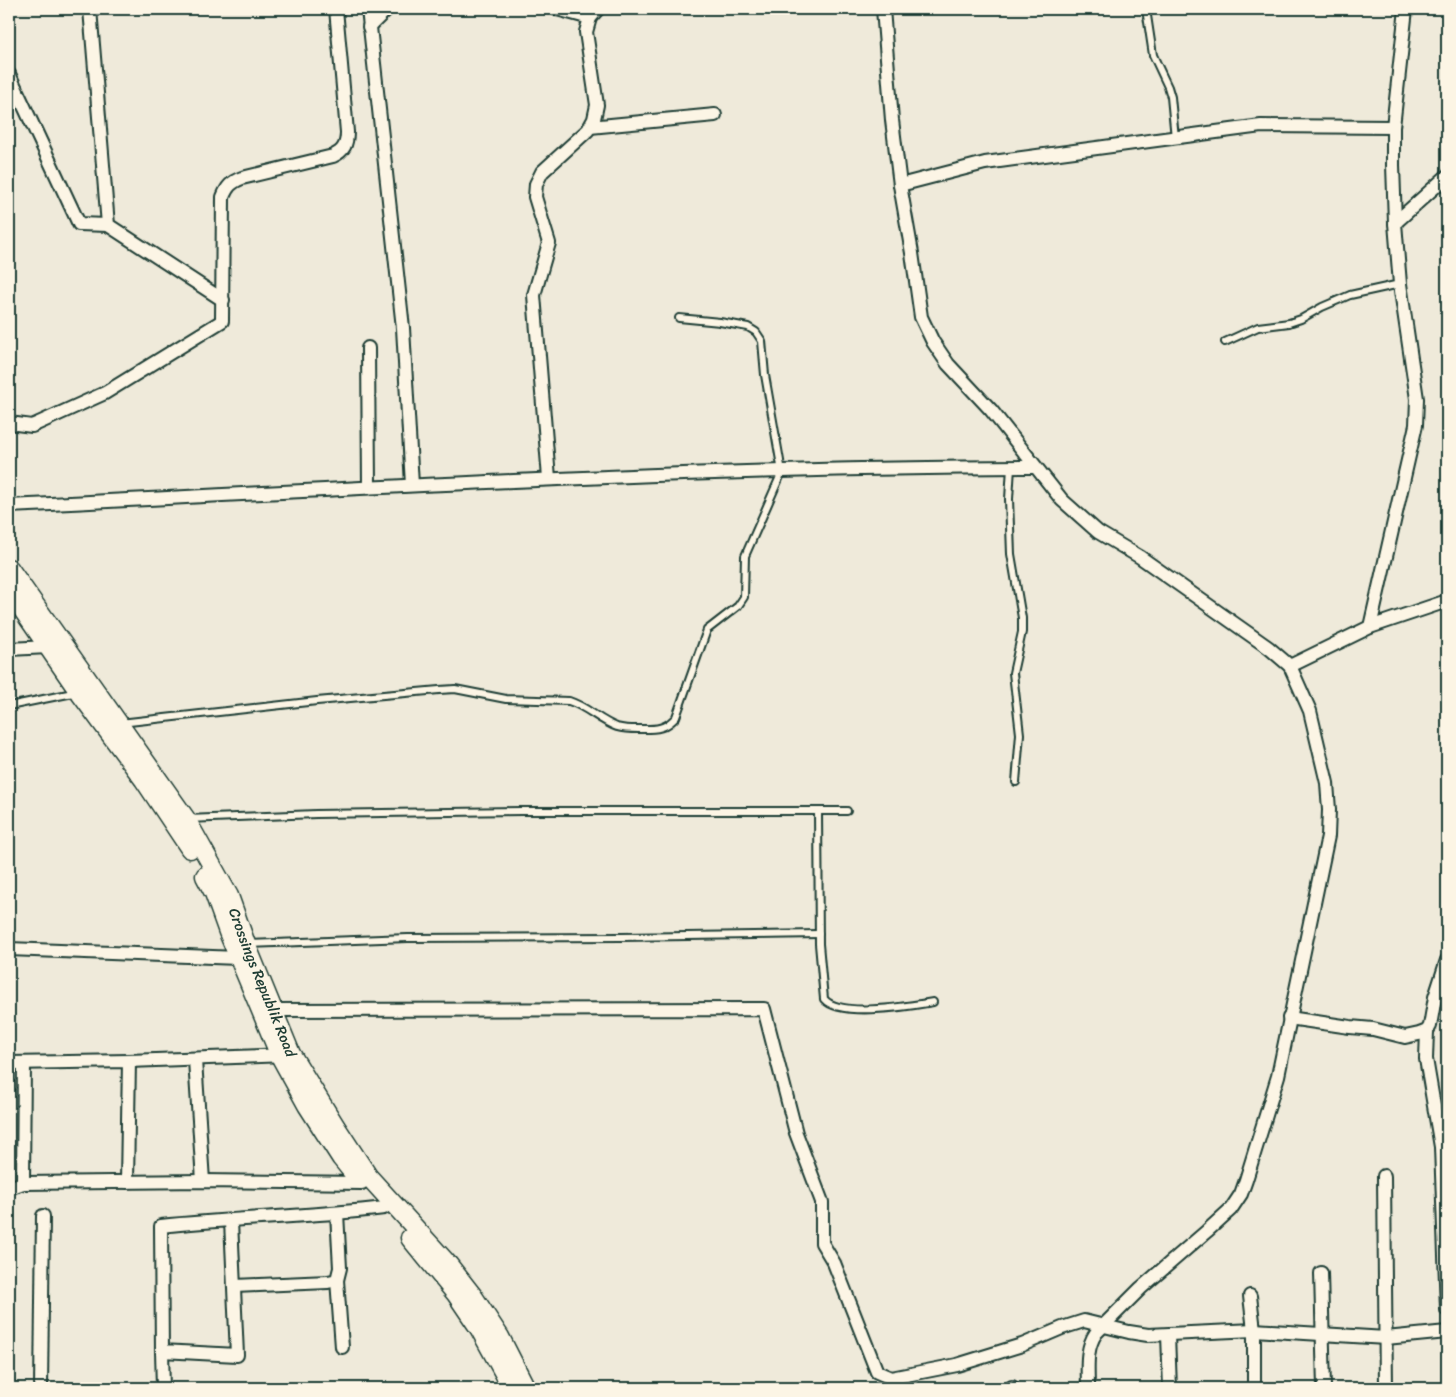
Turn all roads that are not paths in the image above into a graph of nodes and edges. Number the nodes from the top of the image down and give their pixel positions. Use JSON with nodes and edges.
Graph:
{"nodes":[{"id":1,"x":90,"y":9,"type":"edge"},
{"id":2,"x":336,"y":9,"type":"edge"},
{"id":3,"x":368,"y":9,"type":"edge"},
{"id":4,"x":387,"y":9,"type":"edge"},
{"id":5,"x":558,"y":9,"type":"edge"},
{"id":6,"x":883,"y":9,"type":"edge"},
{"id":7,"x":1146,"y":9,"type":"edge"},
{"id":8,"x":1406,"y":9,"type":"edge"},
{"id":9,"x":594,"y":14,"type":"edge"},
{"id":10,"x":369,"y":27,"type":"junction"},
{"id":11,"x":9,"y":74,"type":"edge"},
{"id":12,"x":715,"y":115,"type":"dead end"},
{"id":13,"x":590,"y":127,"type":"junction"},
{"id":14,"x":1393,"y":127,"type":"junction"},
{"id":15,"x":1175,"y":138,"type":"junction"},
{"id":16,"x":1447,"y":176,"type":"edge"},
{"id":17,"x":900,"y":184,"type":"junction"},
{"id":18,"x":1395,"y":223,"type":"junction"},
{"id":19,"x":108,"y":225,"type":"junction"},
{"id":20,"x":1400,"y":284,"type":"junction"},
{"id":21,"x":223,"y":300,"type":"junction"},
{"id":22,"x":679,"y":318,"type":"dead end"},
{"id":23,"x":1225,"y":342,"type":"dead end"},
{"id":24,"x":368,"y":348,"type":"dead end"},
{"id":25,"x":9,"y":423,"type":"edge"},
{"id":26,"x":1010,"y":467,"type":"junction"},
{"id":27,"x":1034,"y":467,"type":"junction"},
{"id":28,"x":782,"y":472,"type":"junction"},
{"id":29,"x":549,"y":478,"type":"junction"},
{"id":30,"x":412,"y":485,"type":"junction"},
{"id":31,"x":369,"y":487,"type":"junction"},
{"id":32,"x":9,"y":506,"type":"edge"},
{"id":33,"x":9,"y":568,"type":"edge"},
{"id":34,"x":9,"y":590,"type":"edge"},
{"id":35,"x":1447,"y":601,"type":"edge"},
{"id":36,"x":1370,"y":627,"type":"junction"},
{"id":37,"x":48,"y":647,"type":"junction"},
{"id":38,"x":9,"y":650,"type":"edge"},
{"id":39,"x":1290,"y":666,"type":"junction"},
{"id":40,"x":79,"y":692,"type":"junction"},
{"id":41,"x":9,"y":706,"type":"edge"},
{"id":42,"x":119,"y":723,"type":"junction"},
{"id":43,"x":1016,"y":782,"type":"dead end"},
{"id":44,"x":818,"y":811,"type":"junction"},
{"id":45,"x":847,"y":811,"type":"dead end"},
{"id":46,"x":186,"y":819,"type":"junction"},
{"id":47,"x":819,"y":934,"type":"junction"},
{"id":48,"x":9,"y":950,"type":"edge"},
{"id":49,"x":242,"y":951,"type":"junction"},
{"id":50,"x":1447,"y":960,"type":"edge"},
{"id":51,"x":933,"y":1002,"type":"dead end"},
{"id":52,"x":273,"y":1010,"type":"junction"},
{"id":53,"x":1289,"y":1018,"type":"junction"},
{"id":54,"x":1427,"y":1031,"type":"junction"},
{"id":55,"x":286,"y":1055,"type":"junction"},
{"id":56,"x":195,"y":1060,"type":"junction"},
{"id":57,"x":129,"y":1061,"type":"junction"},
{"id":58,"x":24,"y":1062,"type":"junction"},
{"id":59,"x":9,"y":1063,"type":"edge"},
{"id":60,"x":1444,"y":1147,"type":"edge"},
{"id":61,"x":1384,"y":1176,"type":"dead end"},
{"id":62,"x":203,"y":1181,"type":"junction"},
{"id":63,"x":127,"y":1182,"type":"junction"},
{"id":64,"x":23,"y":1183,"type":"junction"},
{"id":65,"x":362,"y":1183,"type":"junction"},
{"id":66,"x":9,"y":1188,"type":"edge"},
{"id":67,"x":384,"y":1208,"type":"junction"},
{"id":68,"x":337,"y":1213,"type":"junction"},
{"id":69,"x":43,"y":1216,"type":"dead end"},
{"id":70,"x":231,"y":1221,"type":"junction"},
{"id":71,"x":1321,"y":1273,"type":"dead end"},
{"id":72,"x":337,"y":1280,"type":"junction"},
{"id":73,"x":235,"y":1286,"type":"junction"},
{"id":74,"x":1250,"y":1296,"type":"dead end"},
{"id":75,"x":1447,"y":1310,"type":"edge"},
{"id":76,"x":1103,"y":1325,"type":"junction"},
{"id":77,"x":1254,"y":1330,"type":"junction"},
{"id":78,"x":1447,"y":1332,"type":"edge"},
{"id":79,"x":1323,"y":1334,"type":"junction"},
{"id":80,"x":1168,"y":1335,"type":"junction"},
{"id":81,"x":1386,"y":1338,"type":"junction"},
{"id":82,"x":342,"y":1346,"type":"dead end"},
{"id":83,"x":162,"y":1351,"type":"junction"},
{"id":84,"x":41,"y":1388,"type":"edge"},
{"id":85,"x":163,"y":1388,"type":"edge"},
{"id":86,"x":512,"y":1388,"type":"edge"},
{"id":87,"x":526,"y":1388,"type":"edge"},
{"id":88,"x":1088,"y":1388,"type":"edge"},
{"id":89,"x":1170,"y":1388,"type":"edge"},
{"id":90,"x":1254,"y":1388,"type":"edge"},
{"id":91,"x":1324,"y":1388,"type":"edge"},
{"id":92,"x":1386,"y":1388,"type":"edge"}],
"edges":[{"from":1,"to":19,"type":"street"},
{"from":2,"to":21,"type":"street"},
{"from":3,"to":10,"type":"street"},
{"from":4,"to":10,"type":"street"},
{"from":5,"to":9,"type":"street"},
{"from":6,"to":17,"type":"street"},
{"from":7,"to":15,"type":"lane"},
{"from":8,"to":14,"type":"street"},
{"from":9,"to":13,"type":"street"},
{"from":10,"to":30,"type":"street"},
{"from":11,"to":19,"type":"street"},
{"from":12,"to":13,"type":"street"},
{"from":13,"to":29,"type":"street"},
{"from":14,"to":15,"type":"street"},
{"from":14,"to":18,"type":"street"},
{"from":15,"to":17,"type":"street"},
{"from":16,"to":18,"type":"street"},
{"from":17,"to":27,"type":"street"},
{"from":18,"to":20,"type":"street"},
{"from":19,"to":21,"type":"street"},
{"from":20,"to":23,"type":"lane"},
{"from":20,"to":36,"type":"street"},
{"from":21,"to":25,"type":"street"},
{"from":22,"to":28,"type":"lane"},
{"from":24,"to":31,"type":"street"},
{"from":26,"to":27,"type":"street"},
{"from":26,"to":28,"type":"street"},
{"from":26,"to":43,"type":"lane"},
{"from":27,"to":39,"type":"street"},
{"from":28,"to":29,"type":"street"},
{"from":28,"to":42,"type":"lane"},
{"from":29,"to":30,"type":"street"},
{"from":30,"to":31,"type":"street"},
{"from":31,"to":32,"type":"street"},
{"from":33,"to":42,"type":"street","name":"Crossings Republik Road"},
{"from":34,"to":37,"type":"street"},
{"from":35,"to":36,"type":"street"},
{"from":36,"to":39,"type":"street"},
{"from":37,"to":38,"type":"street"},
{"from":37,"to":40,"type":"street"},
{"from":39,"to":53,"type":"street"},
{"from":40,"to":41,"type":"lane"},
{"from":40,"to":49,"type":"street"},
{"from":42,"to":46,"type":"street","name":"Crossings Republik Road"},
{"from":44,"to":45,"type":"lane"},
{"from":44,"to":46,"type":"lane"},
{"from":44,"to":47,"type":"lane"},
{"from":46,"to":49,"type":"street","name":"Crossings Republik Road"},
{"from":47,"to":49,"type":"lane"},
{"from":47,"to":51,"type":"lane"},
{"from":48,"to":49,"type":"street"},
{"from":49,"to":52,"type":"street","name":"Crossings Republik Road"},
{"from":49,"to":55,"type":"street"},
{"from":50,"to":54,"type":"street"},
{"from":52,"to":55,"type":"street","name":"Crossings Republik Road"},
{"from":52,"to":76,"type":"street"},
{"from":53,"to":54,"type":"street"},
{"from":53,"to":76,"type":"street"},
{"from":54,"to":60,"type":"street"},
{"from":55,"to":56,"type":"street"},
{"from":55,"to":65,"type":"street"},
{"from":55,"to":87,"type":"street","name":"Crossings Republik Road"},
{"from":56,"to":57,"type":"street"},
{"from":56,"to":62,"type":"street"},
{"from":57,"to":58,"type":"street"},
{"from":57,"to":63,"type":"street"},
{"from":58,"to":59,"type":"street"},
{"from":58,"to":64,"type":"street"},
{"from":60,"to":75,"type":"street"},
{"from":61,"to":81,"type":"street"},
{"from":62,"to":63,"type":"street"},
{"from":62,"to":65,"type":"street"},
{"from":63,"to":64,"type":"street"},
{"from":64,"to":66,"type":"street"},
{"from":65,"to":67,"type":"street"},
{"from":67,"to":68,"type":"street"},
{"from":67,"to":86,"type":"street"},
{"from":68,"to":70,"type":"street"},
{"from":68,"to":72,"type":"street"},
{"from":69,"to":84,"type":"street"},
{"from":70,"to":73,"type":"street"},
{"from":70,"to":83,"type":"street"},
{"from":71,"to":79,"type":"street"},
{"from":72,"to":73,"type":"street"},
{"from":72,"to":82,"type":"street"},
{"from":73,"to":83,"type":"street"},
{"from":74,"to":77,"type":"street"},
{"from":76,"to":80,"type":"street"},
{"from":76,"to":88,"type":"street"},
{"from":77,"to":79,"type":"street"},
{"from":77,"to":80,"type":"street"},
{"from":77,"to":90,"type":"street"},
{"from":78,"to":81,"type":"street"},
{"from":79,"to":81,"type":"street"},
{"from":79,"to":91,"type":"street"},
{"from":80,"to":89,"type":"street"},
{"from":81,"to":92,"type":"street"},
{"from":83,"to":85,"type":"street"}]}
